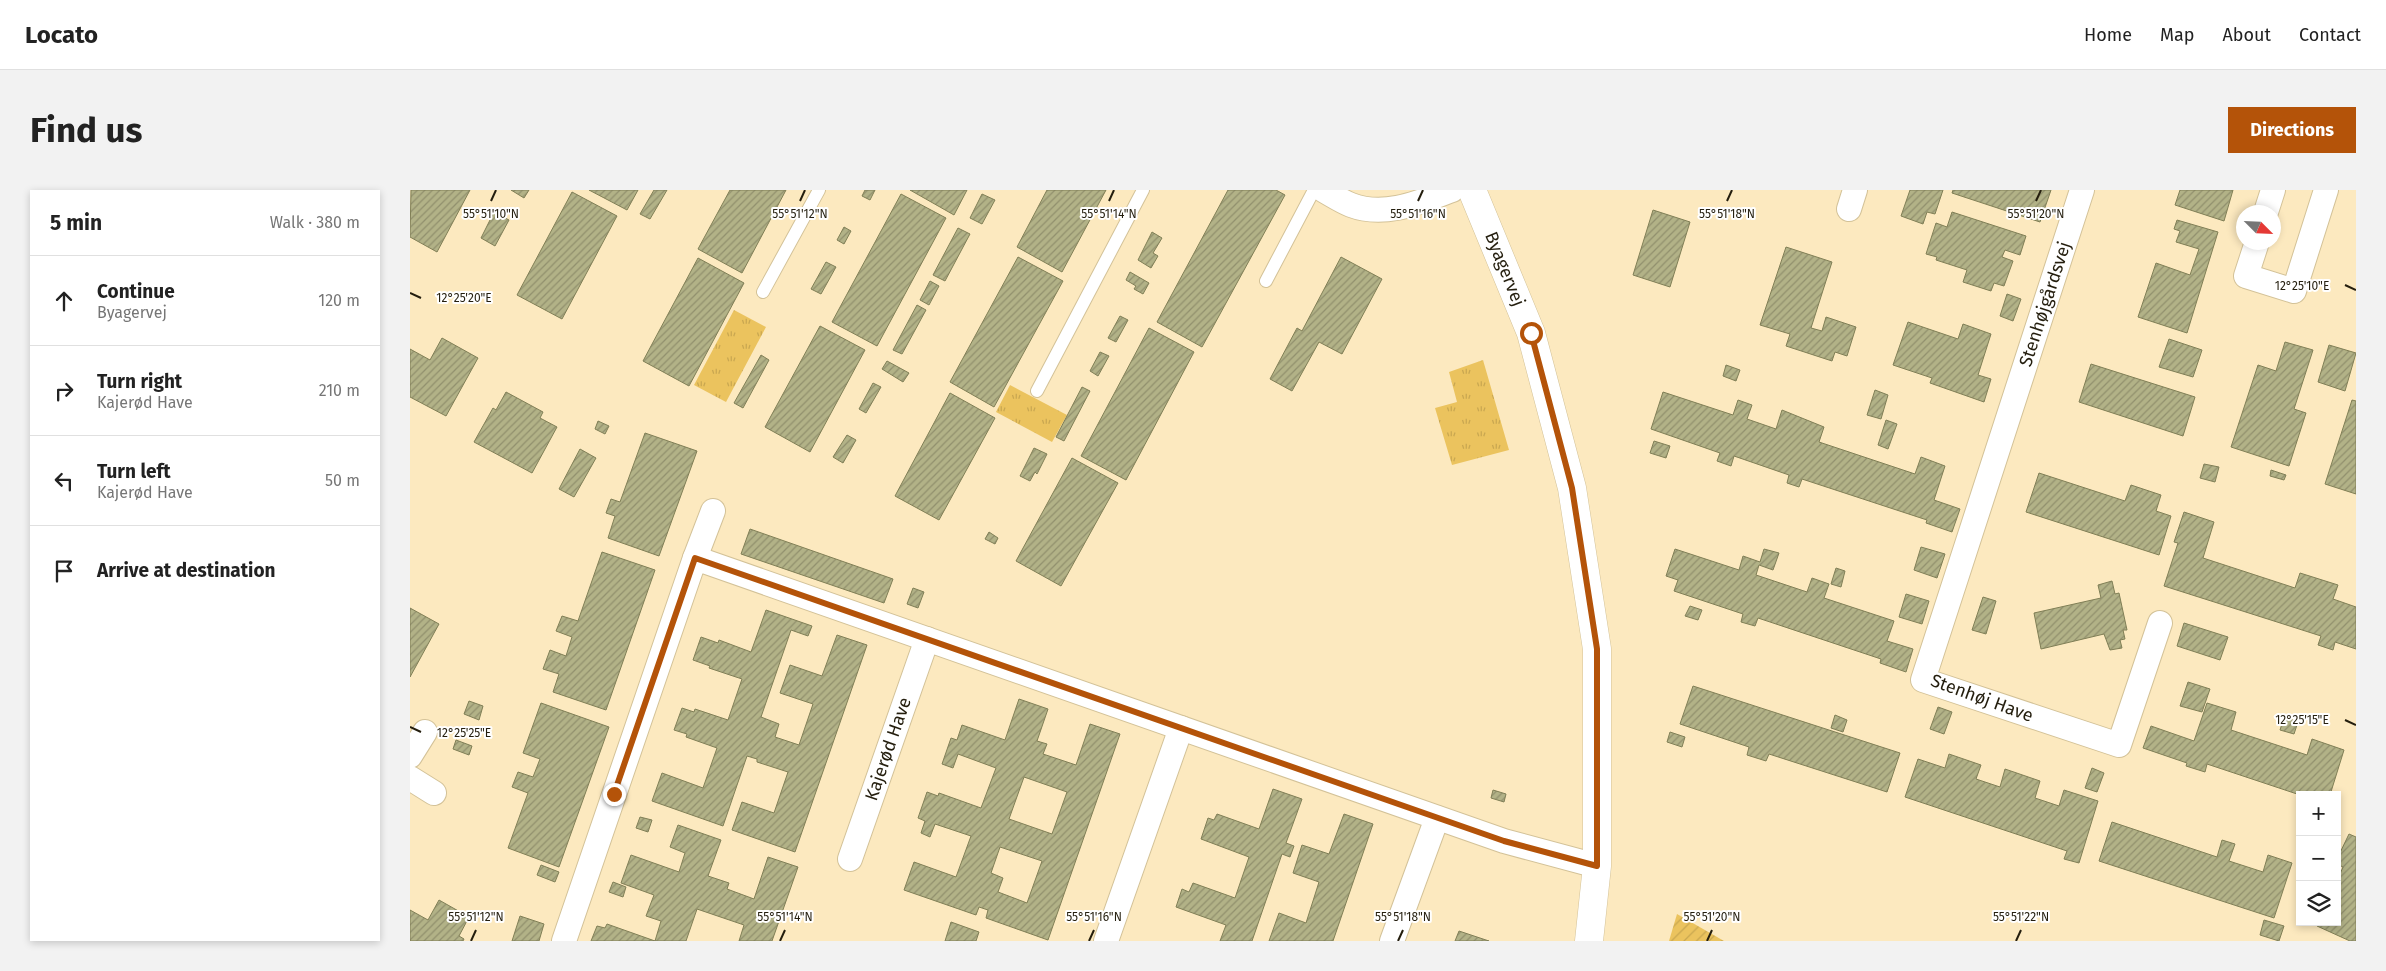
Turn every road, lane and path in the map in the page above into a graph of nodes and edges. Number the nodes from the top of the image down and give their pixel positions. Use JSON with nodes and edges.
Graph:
{"nodes":[{"id":1,"x":820,"y":190,"type":"edge"},
{"id":2,"x":1143,"y":190,"type":"edge"},
{"id":3,"x":1314,"y":190,"type":"edge"},
{"id":4,"x":1324,"y":190,"type":"edge"},
{"id":5,"x":1452,"y":190,"type":"edge"},
{"id":6,"x":1472,"y":190,"type":"edge"},
{"id":7,"x":2082,"y":190,"type":"edge"},
{"id":8,"x":2273,"y":190,"type":"edge"},
{"id":9,"x":2326,"y":190,"type":"edge"},
{"id":10,"x":2268,"y":205,"type":"edge"},
{"id":11,"x":2254,"y":250,"type":"edge"},
{"id":12,"x":1266,"y":281,"type":"dead end"},
{"id":13,"x":762,"y":292,"type":"dead end"},
{"id":14,"x":1037,"y":391,"type":"dead end"},
{"id":15,"x":2009,"y":418,"type":"joint"},
{"id":16,"x":713,"y":510,"type":"dead end"},
{"id":17,"x":695,"y":558,"type":"junction"},
{"id":18,"x":2160,"y":623,"type":"dead end"},
{"id":19,"x":927,"y":639,"type":"junction"},
{"id":20,"x":1181,"y":728,"type":"junction"},
{"id":21,"x":426,"y":732,"type":"dead end"},
{"id":22,"x":410,"y":756,"type":"edge"},
{"id":23,"x":410,"y":778,"type":"edge"},
{"id":24,"x":434,"y":793,"type":"dead end"},
{"id":25,"x":1437,"y":818,"type":"junction"},
{"id":26,"x":850,"y":859,"type":"dead end"},
{"id":27,"x":1597,"y":866,"type":"junction"},
{"id":28,"x":564,"y":941,"type":"edge"},
{"id":29,"x":1106,"y":941,"type":"edge"},
{"id":30,"x":1392,"y":941,"type":"edge"},
{"id":31,"x":1589,"y":941,"type":"edge"}],
"edges":[{"from":1,"to":13,"type":"lane"},
{"from":2,"to":14,"type":"lane"},
{"from":3,"to":12,"type":"lane"},
{"from":4,"to":5,"type":"street"},
{"from":6,"to":27,"type":"street","name":"Byagervej"},
{"from":7,"to":15,"type":"street","name":"Stenhøjgårdsvej"},
{"from":8,"to":10,"type":"street"},
{"from":9,"to":11,"type":"street"},
{"from":15,"to":18,"type":"street","name":"Stenhøj Have"},
{"from":16,"to":17,"type":"street"},
{"from":17,"to":19,"type":"street"},
{"from":17,"to":28,"type":"street"},
{"from":19,"to":20,"type":"street"},
{"from":19,"to":26,"type":"street","name":"Kajerød Have"},
{"from":20,"to":25,"type":"street"},
{"from":20,"to":29,"type":"street"},
{"from":21,"to":22,"type":"street"},
{"from":23,"to":24,"type":"street"},
{"from":25,"to":27,"type":"street"},
{"from":25,"to":30,"type":"street"},
{"from":27,"to":31,"type":"street","name":"Byagervej"}]}
